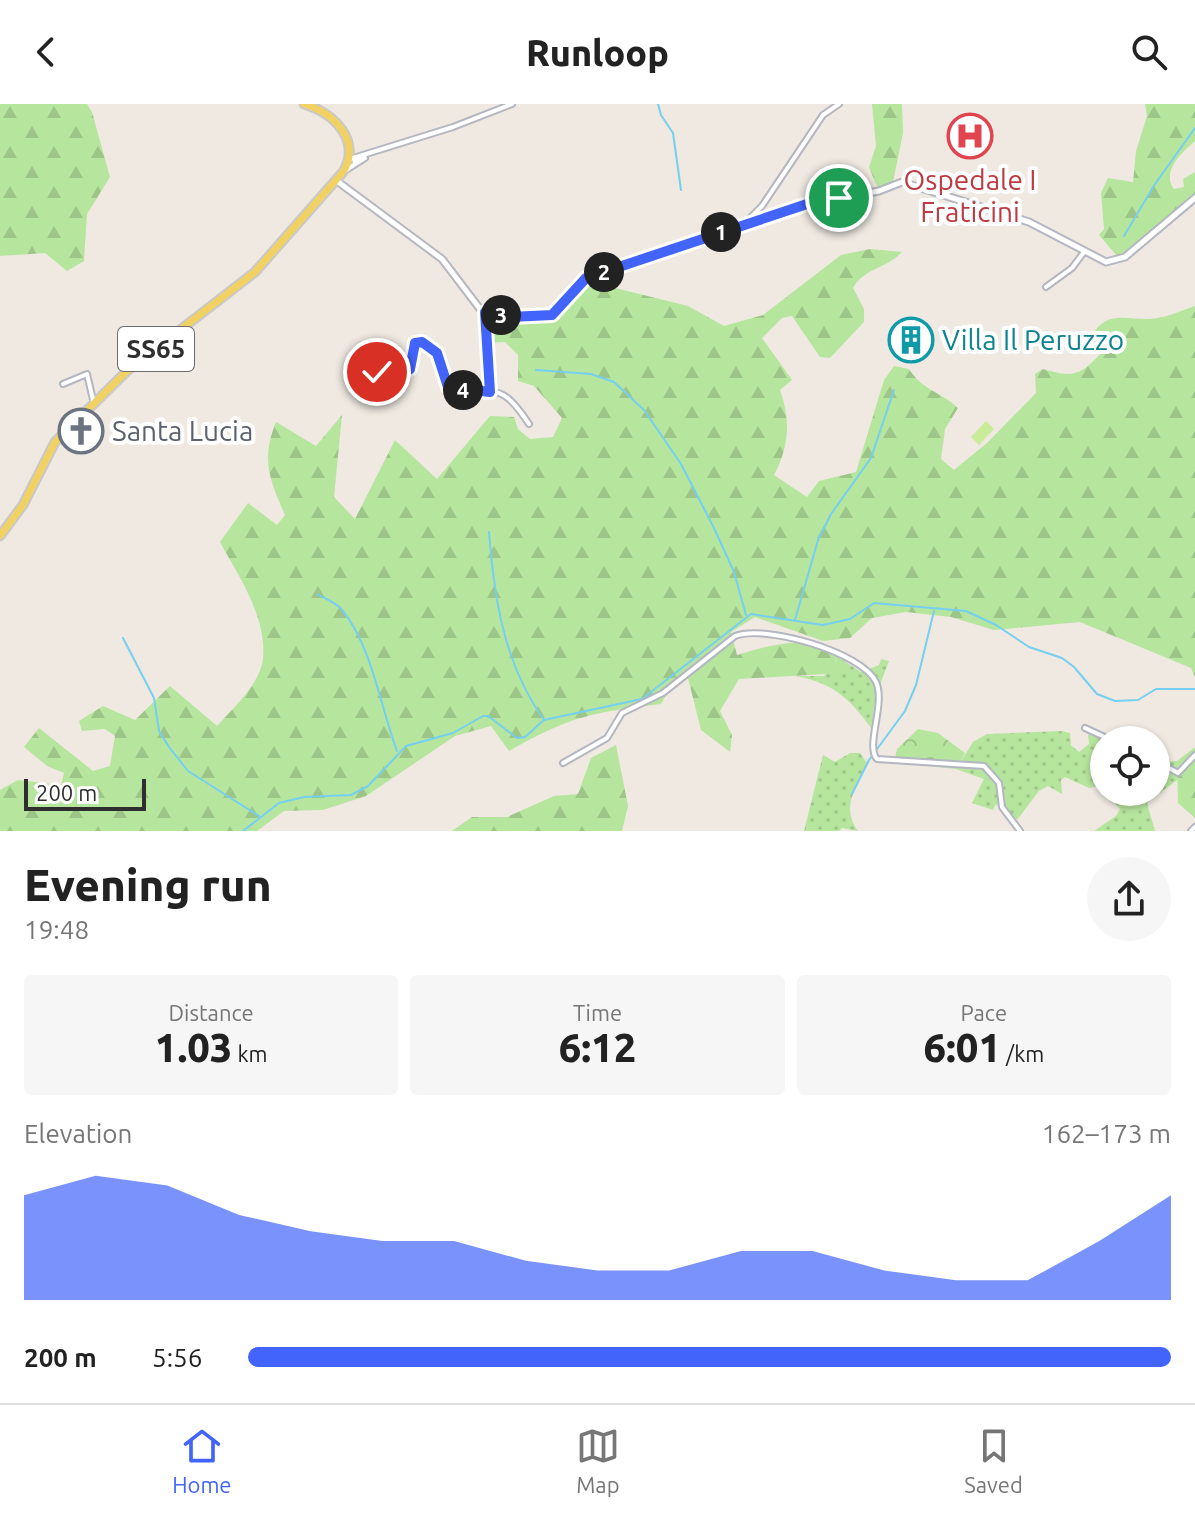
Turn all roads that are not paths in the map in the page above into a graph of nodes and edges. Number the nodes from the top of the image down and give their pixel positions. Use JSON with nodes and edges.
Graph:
{"nodes":[{"id":1,"x":304,"y":104,"type":"edge"},
{"id":2,"x":512,"y":104,"type":"edge"},
{"id":3,"x":839,"y":104,"type":"edge"},
{"id":4,"x":352,"y":161,"type":"junction"},
{"id":5,"x":337,"y":181,"type":"junction"},
{"id":6,"x":1195,"y":198,"type":"edge"},
{"id":7,"x":744,"y":224,"type":"junction"},
{"id":8,"x":1084,"y":252,"type":"junction"},
{"id":9,"x":1046,"y":287,"type":"dead end"},
{"id":10,"x":485,"y":312,"type":"junction"},
{"id":11,"x":63,"y":384,"type":"dead end"},
{"id":12,"x":365,"y":386,"type":"dead end"},
{"id":13,"x":490,"y":392,"type":"junction"},
{"id":14,"x":94,"y":404,"type":"junction"},
{"id":15,"x":86,"y":411,"type":"junction"},
{"id":16,"x":529,"y":424,"type":"dead end"},
{"id":17,"x":86,"y":437,"type":"dead end"},
{"id":18,"x":0,"y":536,"type":"edge"},
{"id":19,"x":1085,"y":728,"type":"dead end"},
{"id":20,"x":1090,"y":730,"type":"edge"},
{"id":21,"x":1195,"y":755,"type":"edge"},
{"id":22,"x":563,"y":763,"type":"dead end"},
{"id":23,"x":1170,"y":769,"type":"edge"},
{"id":24,"x":1020,"y":831,"type":"edge"}],
"edges":[{"from":1,"to":4,"type":"main road"},
{"from":2,"to":4,"type":"street"},
{"from":3,"to":7,"type":"street"},
{"from":4,"to":5,"type":"main road","number":"SS65"},
{"from":5,"to":10,"type":"street"},
{"from":5,"to":14,"type":"main road","number":"SS65"},
{"from":6,"to":8,"type":"street"},
{"from":7,"to":8,"type":"street"},
{"from":7,"to":10,"type":"street"},
{"from":8,"to":9,"type":"street"},
{"from":10,"to":13,"type":"street"},
{"from":11,"to":14,"type":"street"},
{"from":12,"to":13,"type":"street"},
{"from":13,"to":16,"type":"street"},
{"from":14,"to":15,"type":"main road","number":"SS65"},
{"from":15,"to":17,"type":"street"},
{"from":15,"to":18,"type":"main road","number":"SS65"},
{"from":19,"to":20,"type":"street"},
{"from":21,"to":23,"type":"street"},
{"from":22,"to":24,"type":"street"}]}
